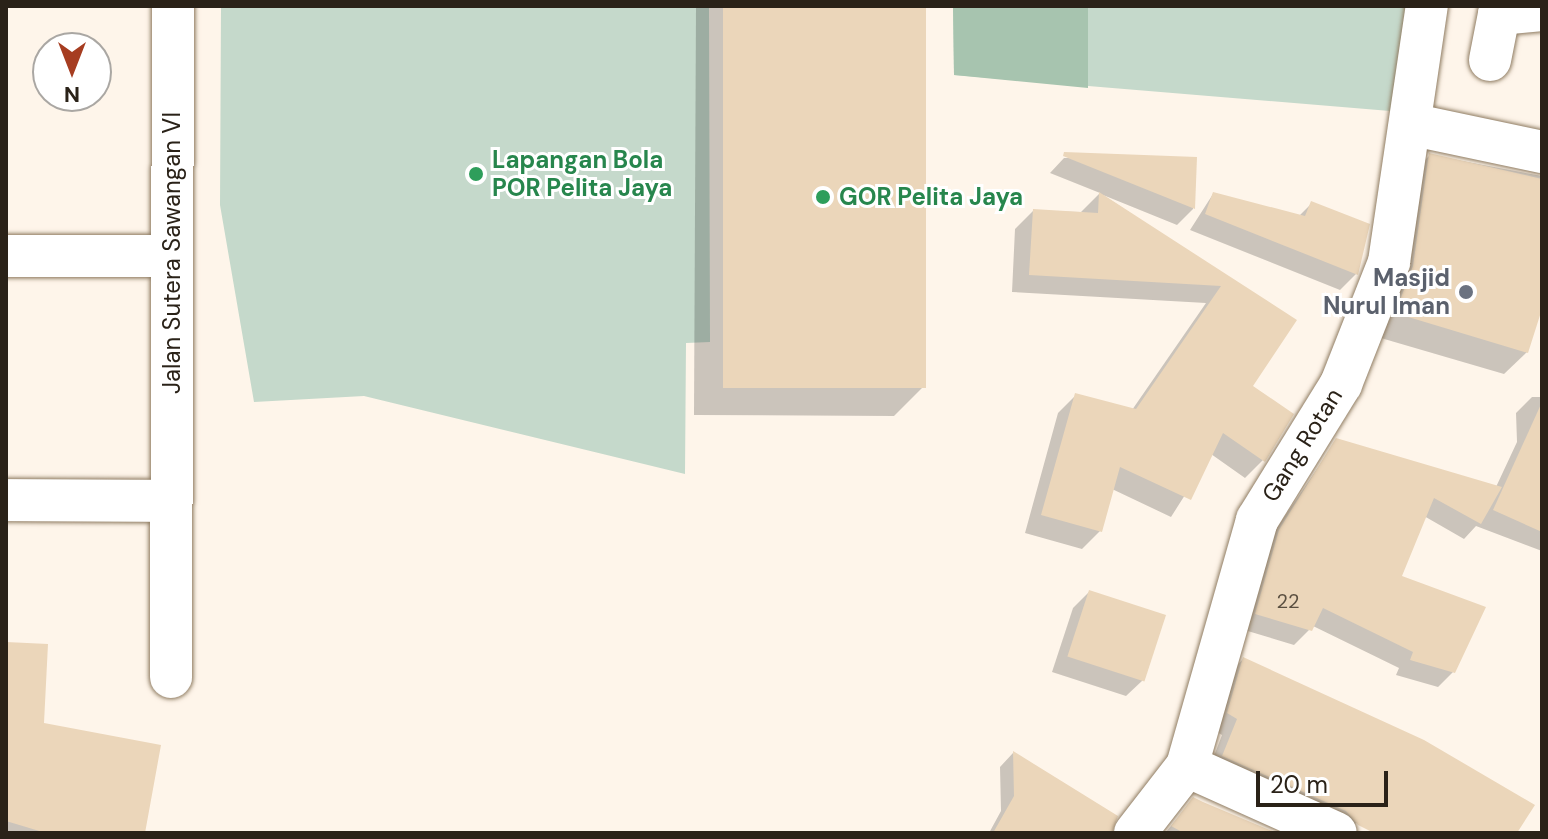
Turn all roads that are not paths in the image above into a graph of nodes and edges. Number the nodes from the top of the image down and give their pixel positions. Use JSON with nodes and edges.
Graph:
{"nodes":[{"id":1,"x":173,"y":6,"type":"edge"},
{"id":2,"x":1427,"y":6,"type":"edge"},
{"id":3,"x":1542,"y":10,"type":"edge"},
{"id":4,"x":1490,"y":60,"type":"dead end"},
{"id":5,"x":1414,"y":125,"type":"junction"},
{"id":6,"x":1542,"y":152,"type":"edge"},
{"id":7,"x":6,"y":256,"type":"edge"},
{"id":8,"x":172,"y":256,"type":"junction"},
{"id":9,"x":6,"y":500,"type":"edge"},
{"id":10,"x":171,"y":501,"type":"junction"},
{"id":11,"x":171,"y":677,"type":"dead end"},
{"id":12,"x":1187,"y":766,"type":"junction"},
{"id":13,"x":1135,"y":833,"type":"edge"},
{"id":14,"x":1336,"y":833,"type":"edge"}],
"edges":[{"from":1,"to":8,"type":"street","name":"Jalan Sutera Sawangan VI"},
{"from":2,"to":5,"type":"street","name":"Gang Rotan"},
{"from":3,"to":4,"type":"street"},
{"from":5,"to":6,"type":"street"},
{"from":5,"to":12,"type":"street","name":"Gang Rotan"},
{"from":7,"to":8,"type":"street"},
{"from":8,"to":10,"type":"street","name":"Jalan Sutera Sawangan VI"},
{"from":9,"to":10,"type":"street"},
{"from":10,"to":11,"type":"street","name":"Jalan Sutera Sawangan VI"},
{"from":12,"to":13,"type":"street","name":"Gang Rotan"},
{"from":12,"to":14,"type":"street"}]}
